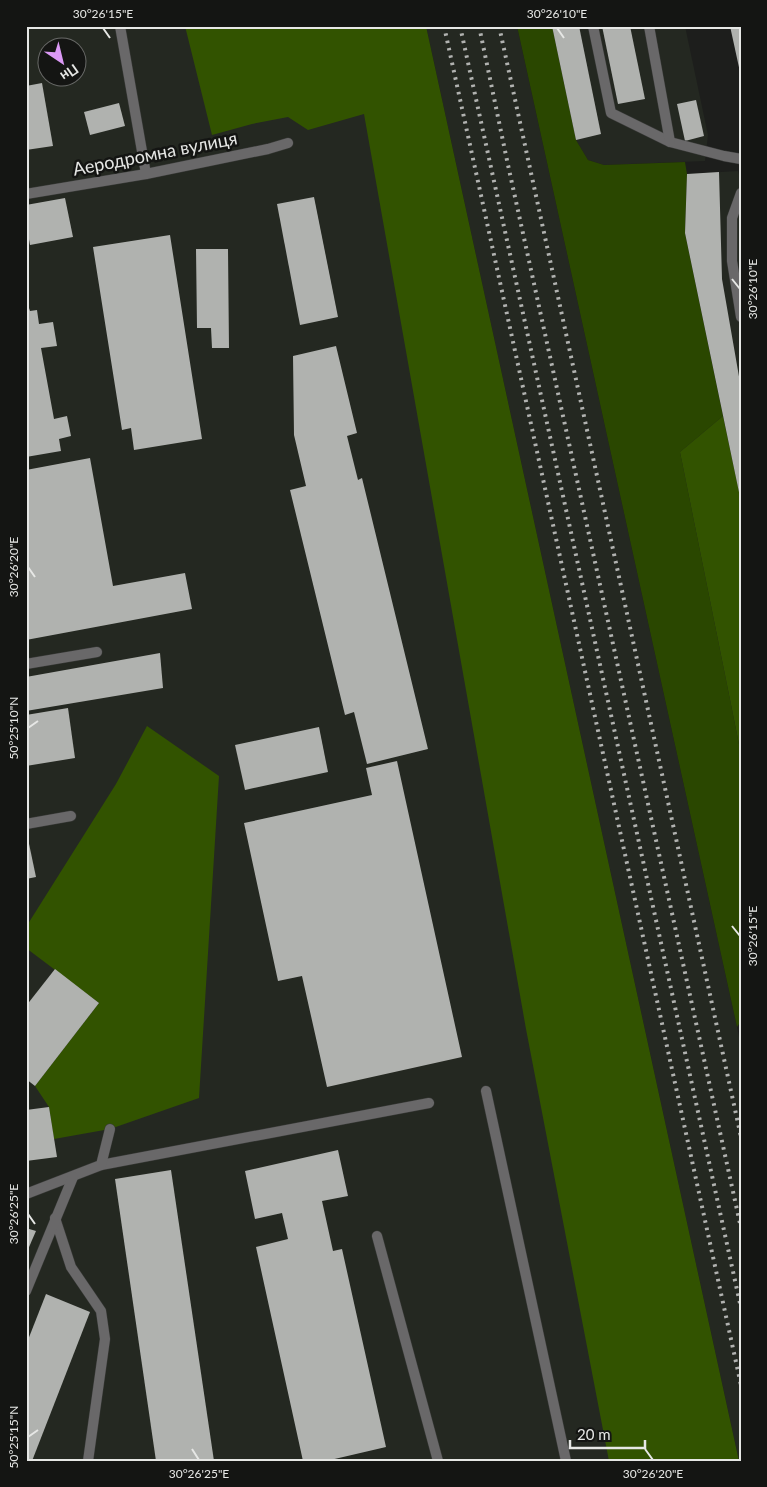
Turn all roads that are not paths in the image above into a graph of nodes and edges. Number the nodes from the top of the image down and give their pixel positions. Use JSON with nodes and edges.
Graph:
{"nodes":[{"id":1,"x":120,"y":26,"type":"edge"},
{"id":2,"x":593,"y":26,"type":"edge"},
{"id":3,"x":649,"y":26,"type":"edge"},
{"id":4,"x":670,"y":142,"type":"junction"},
{"id":5,"x":288,"y":143,"type":"dead end"},
{"id":6,"x":741,"y":159,"type":"edge"},
{"id":7,"x":146,"y":174,"type":"junction"},
{"id":8,"x":741,"y":193,"type":"edge"},
{"id":9,"x":26,"y":194,"type":"edge"},
{"id":10,"x":741,"y":317,"type":"edge"},
{"id":11,"x":97,"y":652,"type":"dead end"},
{"id":12,"x":26,"y":664,"type":"edge"},
{"id":13,"x":70,"y":816,"type":"dead end"},
{"id":14,"x":26,"y":824,"type":"edge"},
{"id":15,"x":486,"y":1091,"type":"dead end"},
{"id":16,"x":429,"y":1102,"type":"dead end"},
{"id":17,"x":110,"y":1129,"type":"dead end"},
{"id":18,"x":101,"y":1165,"type":"junction"},
{"id":19,"x":73,"y":1177,"type":"junction"},
{"id":20,"x":26,"y":1194,"type":"edge"},
{"id":21,"x":55,"y":1218,"type":"junction"},
{"id":22,"x":377,"y":1236,"type":"dead end"},
{"id":23,"x":26,"y":1291,"type":"edge"},
{"id":24,"x":88,"y":1461,"type":"edge"},
{"id":25,"x":438,"y":1461,"type":"edge"},
{"id":26,"x":566,"y":1461,"type":"edge"}],
"edges":[{"from":1,"to":7,"type":"street"},
{"from":2,"to":4,"type":"street"},
{"from":3,"to":4,"type":"street"},
{"from":4,"to":6,"type":"street"},
{"from":5,"to":7,"type":"street","name":"Аеродромна вулиця"},
{"from":7,"to":9,"type":"street","name":"Аеродромна вулиця"},
{"from":8,"to":10,"type":"street"},
{"from":11,"to":12,"type":"street"},
{"from":13,"to":14,"type":"street"},
{"from":15,"to":26,"type":"street"},
{"from":16,"to":18,"type":"street"},
{"from":17,"to":18,"type":"street"},
{"from":18,"to":19,"type":"street"},
{"from":19,"to":20,"type":"street"},
{"from":19,"to":21,"type":"street"},
{"from":21,"to":23,"type":"street"},
{"from":21,"to":24,"type":"street"},
{"from":22,"to":25,"type":"street"}]}
